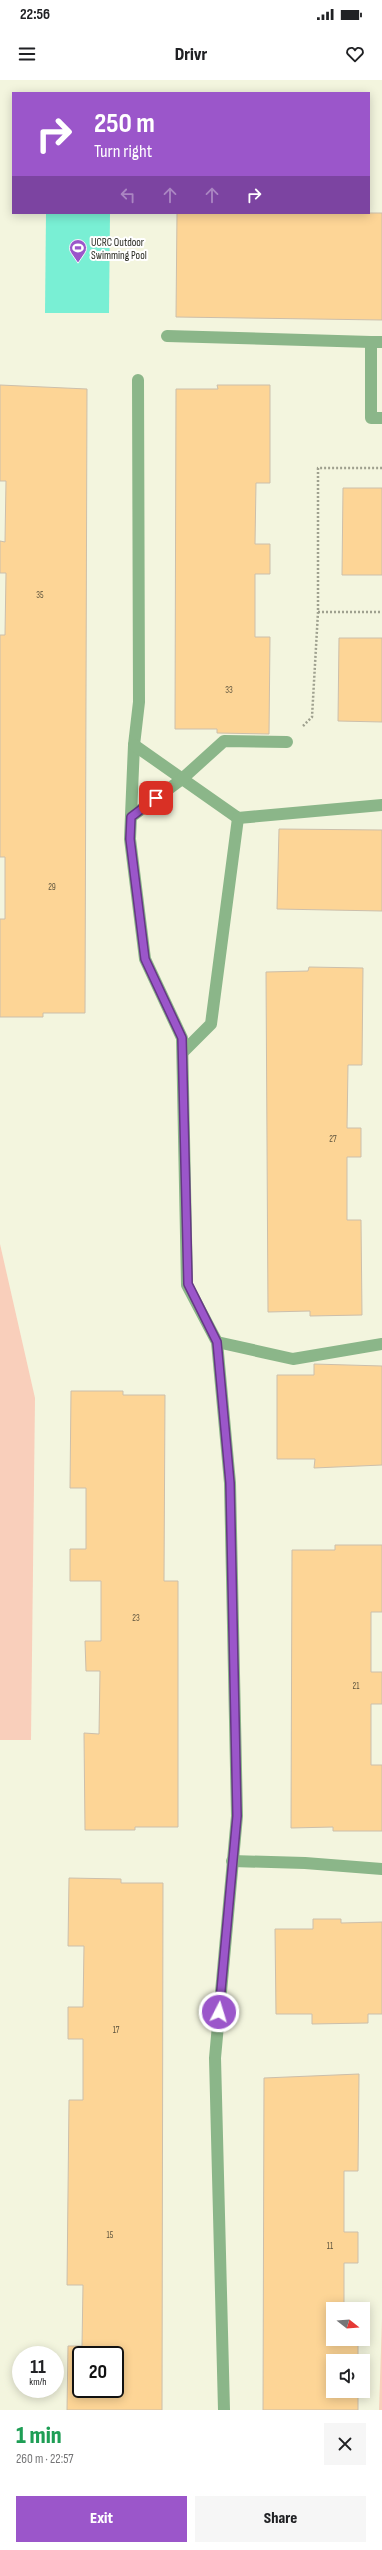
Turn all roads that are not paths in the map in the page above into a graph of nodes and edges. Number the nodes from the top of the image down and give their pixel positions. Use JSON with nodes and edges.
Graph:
{"nodes":[{"id":1,"x":167,"y":336,"type":"dead end"},
{"id":2,"x":377,"y":342,"type":"edge"},
{"id":3,"x":138,"y":380,"type":"dead end"},
{"id":4,"x":382,"y":418,"type":"edge"},
{"id":5,"x":287,"y":742,"type":"road end"},
{"id":6,"x":134,"y":745,"type":"junction"},
{"id":7,"x":182,"y":779,"type":"junction"},
{"id":8,"x":382,"y":805,"type":"edge"},
{"id":9,"x":131,"y":817,"type":"junction"},
{"id":10,"x":238,"y":818,"type":"junction"},
{"id":11,"x":183,"y":1052,"type":"junction"},
{"id":12,"x":217,"y":1342,"type":"junction"},
{"id":13,"x":382,"y":1344,"type":"edge"},
{"id":14,"x":232,"y":1861,"type":"junction"},
{"id":15,"x":382,"y":1869,"type":"edge"},
{"id":16,"x":224,"y":2410,"type":"edge"}],
"edges":[{"from":1,"to":2,"type":"lane"},
{"from":2,"to":4,"type":"lane"},
{"from":3,"to":6,"type":"lane"},
{"from":5,"to":7,"type":"lane"},
{"from":6,"to":7,"type":"lane"},
{"from":6,"to":9,"type":"lane"},
{"from":7,"to":9,"type":"lane"},
{"from":7,"to":10,"type":"lane"},
{"from":8,"to":10,"type":"lane"},
{"from":9,"to":11,"type":"lane"},
{"from":10,"to":11,"type":"lane"},
{"from":11,"to":12,"type":"lane"},
{"from":12,"to":13,"type":"lane"},
{"from":12,"to":14,"type":"lane"},
{"from":14,"to":15,"type":"lane"},
{"from":14,"to":16,"type":"lane"}]}
